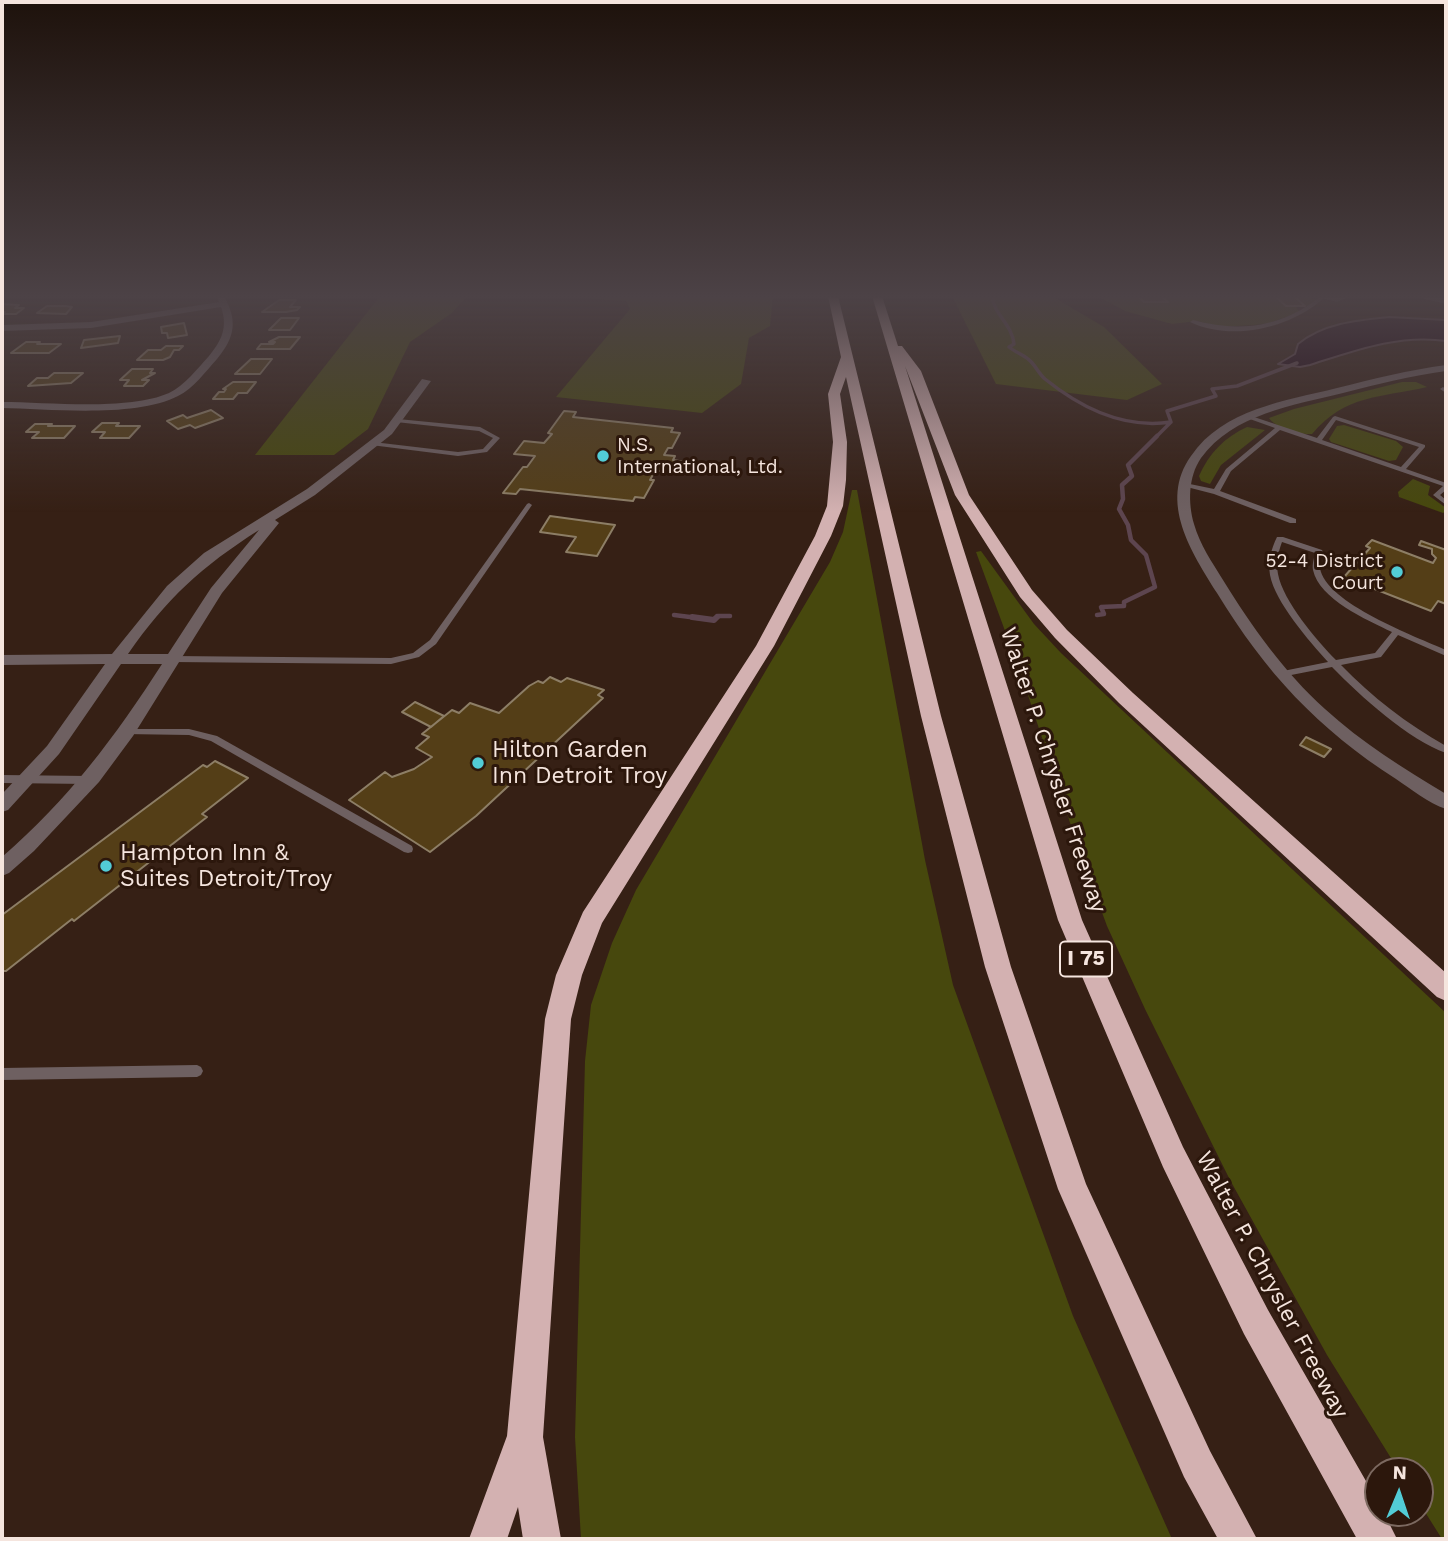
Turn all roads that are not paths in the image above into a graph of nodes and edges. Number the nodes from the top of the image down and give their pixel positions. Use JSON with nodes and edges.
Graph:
{"nodes":[{"id":1,"x":203,"y":368,"type":"edge"},
{"id":2,"x":842,"y":368,"type":"edge"},
{"id":3,"x":847,"y":368,"type":"edge"},
{"id":4,"x":899,"y":368,"type":"edge"},
{"id":5,"x":913,"y":368,"type":"edge"},
{"id":6,"x":1446,"y":368,"type":"edge"},
{"id":7,"x":426,"y":381,"type":"dead end"},
{"id":8,"x":2,"y":405,"type":"edge"},
{"id":9,"x":1249,"y":417,"type":"junction"},
{"id":10,"x":398,"y":421,"type":"junction"},
{"id":11,"x":1277,"y":429,"type":"junction"},
{"id":12,"x":1318,"y":442,"type":"junction"},
{"id":13,"x":373,"y":444,"type":"junction"},
{"id":14,"x":1402,"y":470,"type":"junction"},
{"id":15,"x":1185,"y":485,"type":"junction"},
{"id":16,"x":1446,"y":486,"type":"edge"},
{"id":17,"x":1216,"y":492,"type":"junction"},
{"id":18,"x":1446,"y":503,"type":"edge"},
{"id":19,"x":529,"y":505,"type":"dead end"},
{"id":20,"x":279,"y":514,"type":"junction"},
{"id":21,"x":1293,"y":521,"type":"dead end"},
{"id":22,"x":1397,"y":631,"type":"junction"},
{"id":23,"x":1446,"y":653,"type":"edge"},
{"id":24,"x":172,"y":659,"type":"junction"},
{"id":25,"x":2,"y":660,"type":"edge"},
{"id":26,"x":116,"y":660,"type":"junction"},
{"id":27,"x":1336,"y":664,"type":"junction"},
{"id":28,"x":1281,"y":674,"type":"junction"},
{"id":29,"x":127,"y":732,"type":"junction"},
{"id":30,"x":1446,"y":750,"type":"edge"},
{"id":31,"x":2,"y":779,"type":"edge"},
{"id":32,"x":26,"y":780,"type":"junction"},
{"id":33,"x":91,"y":780,"type":"junction"},
{"id":34,"x":1446,"y":802,"type":"edge"},
{"id":35,"x":2,"y":805,"type":"edge"},
{"id":36,"x":408,"y":849,"type":"dead end"},
{"id":37,"x":2,"y":868,"type":"edge"},
{"id":38,"x":1446,"y":989,"type":"edge"},
{"id":39,"x":197,"y":1072,"type":"dead end"},
{"id":40,"x":2,"y":1074,"type":"edge"},
{"id":41,"x":525,"y":1437,"type":"junction"},
{"id":42,"x":488,"y":1539,"type":"edge"},
{"id":43,"x":542,"y":1539,"type":"edge"},
{"id":44,"x":1238,"y":1539,"type":"edge"},
{"id":45,"x":1378,"y":1539,"type":"edge"}],
"edges":[{"from":1,"to":8,"type":"street"},
{"from":2,"to":41,"type":"highway"},
{"from":3,"to":44,"type":"highway"},
{"from":4,"to":45,"type":"highway","name":"Walter P. Chrysler Freeway","number":"I 75"},
{"from":5,"to":38,"type":"highway"},
{"from":6,"to":9,"type":"street"},
{"from":7,"to":10,"type":"street"},
{"from":9,"to":11,"type":"lane"},
{"from":9,"to":15,"type":"street"},
{"from":10,"to":13,"type":"street"},
{"from":10,"to":13,"type":"lane"},
{"from":11,"to":12,"type":"lane"},
{"from":11,"to":17,"type":"lane"},
{"from":12,"to":14,"type":"lane"},
{"from":12,"to":14,"type":"lane"},
{"from":13,"to":20,"type":"street"},
{"from":14,"to":16,"type":"lane"},
{"from":15,"to":17,"type":"lane"},
{"from":15,"to":28,"type":"street"},
{"from":16,"to":18,"type":"lane"},
{"from":17,"to":21,"type":"lane"},
{"from":19,"to":24,"type":"lane"},
{"from":20,"to":24,"type":"street"},
{"from":20,"to":26,"type":"street"},
{"from":22,"to":23,"type":"lane"},
{"from":22,"to":27,"type":"lane"},
{"from":22,"to":27,"type":"lane"},
{"from":24,"to":26,"type":"street"},
{"from":24,"to":29,"type":"street"},
{"from":25,"to":26,"type":"street"},
{"from":26,"to":32,"type":"street"},
{"from":27,"to":28,"type":"lane"},
{"from":27,"to":30,"type":"lane"},
{"from":28,"to":34,"type":"street"},
{"from":29,"to":33,"type":"street"},
{"from":29,"to":36,"type":"lane"},
{"from":31,"to":32,"type":"lane"},
{"from":32,"to":33,"type":"lane"},
{"from":32,"to":35,"type":"street"},
{"from":33,"to":37,"type":"street"},
{"from":39,"to":40,"type":"lane"},
{"from":41,"to":42,"type":"highway"},
{"from":41,"to":43,"type":"highway"}]}
